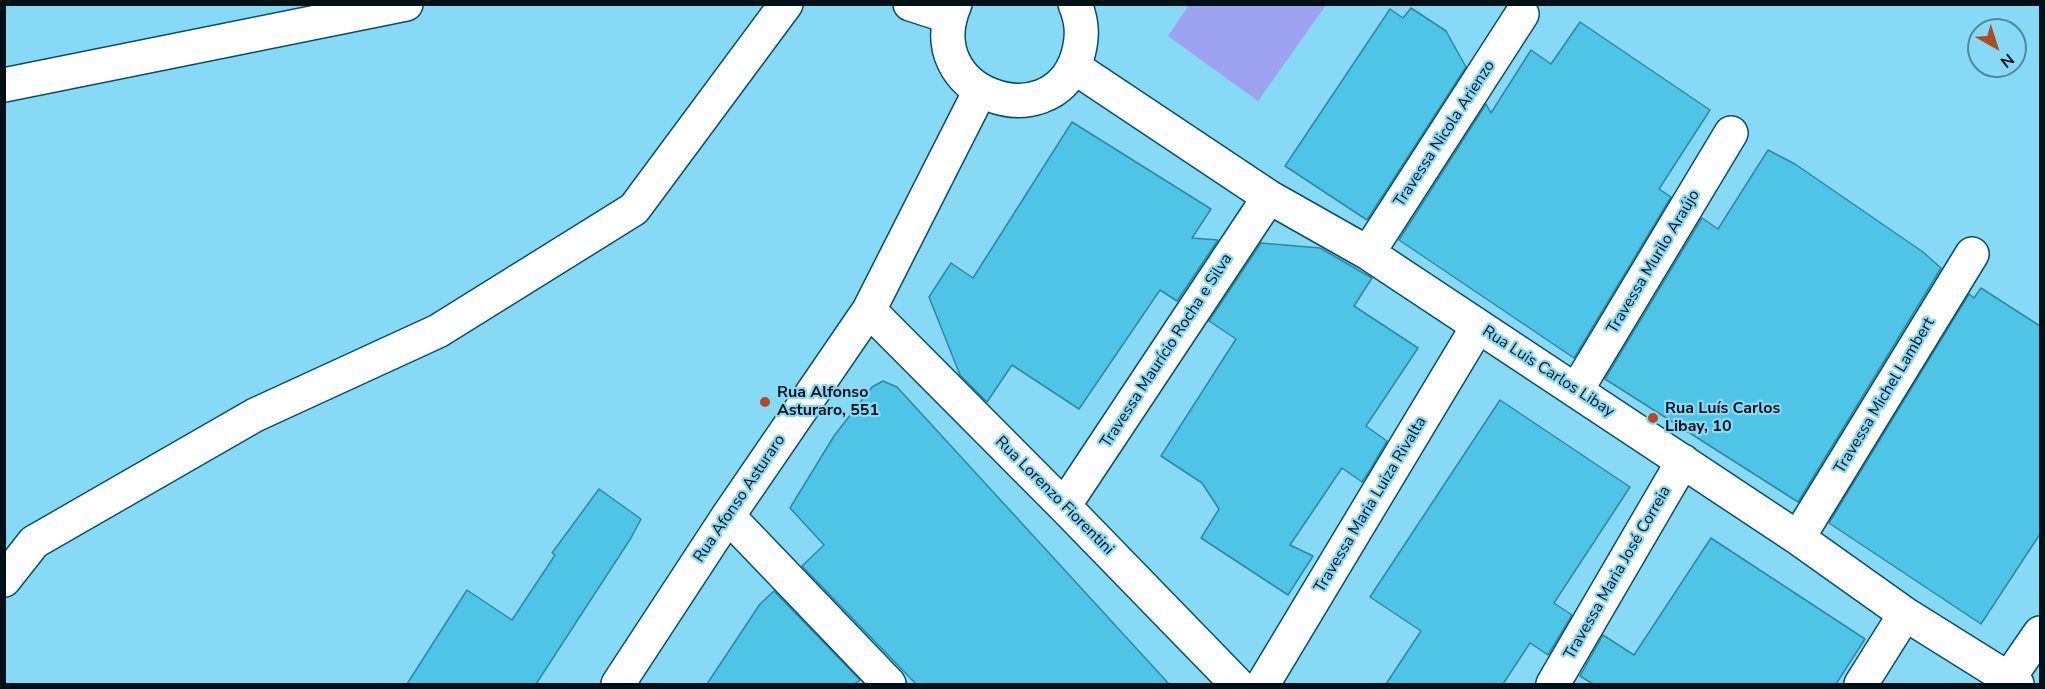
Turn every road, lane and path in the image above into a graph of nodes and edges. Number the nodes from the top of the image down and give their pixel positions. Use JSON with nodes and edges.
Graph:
{"nodes":[{"id":1,"x":406,"y":4,"type":"edge"},
{"id":2,"x":786,"y":4,"type":"edge"},
{"id":3,"x":910,"y":4,"type":"edge"},
{"id":4,"x":1075,"y":4,"type":"edge"},
{"id":5,"x":952,"y":11,"type":"edge"},
{"id":6,"x":1522,"y":14,"type":"dead end"},
{"id":7,"x":1074,"y":67,"type":"junction"},
{"id":8,"x":4,"y":85,"type":"edge"},
{"id":9,"x":980,"y":92,"type":"junction"},
{"id":10,"x":1731,"y":133,"type":"dead end"},
{"id":11,"x":1269,"y":197,"type":"junction"},
{"id":12,"x":1368,"y":253,"type":"junction"},
{"id":13,"x":1972,"y":254,"type":"dead end"},
{"id":14,"x":869,"y":310,"type":"junction"},
{"id":15,"x":1478,"y":326,"type":"junction"},
{"id":16,"x":1576,"y":391,"type":"junction"},
{"id":17,"x":1683,"y":461,"type":"junction"},
{"id":18,"x":1064,"y":506,"type":"junction"},
{"id":19,"x":728,"y":516,"type":"junction"},
{"id":20,"x":1798,"y":538,"type":"junction"},
{"id":21,"x":4,"y":580,"type":"edge"},
{"id":22,"x":1905,"y":614,"type":"junction"},
{"id":23,"x":2040,"y":633,"type":"edge"},
{"id":24,"x":2013,"y":681,"type":"edge"},
{"id":25,"x":618,"y":684,"type":"edge"},
{"id":26,"x":889,"y":684,"type":"edge"},
{"id":27,"x":1237,"y":684,"type":"edge"},
{"id":28,"x":1263,"y":684,"type":"edge"},
{"id":29,"x":1553,"y":684,"type":"edge"},
{"id":30,"x":1861,"y":684,"type":"edge"}],
"edges":[{"from":1,"to":8,"type":"street"},
{"from":2,"to":21,"type":"street"},
{"from":3,"to":5,"type":"street"},
{"from":4,"to":7,"type":"street"},
{"from":5,"to":9,"type":"street"},
{"from":6,"to":12,"type":"street","name":"Travessa Nicola Arienzo"},
{"from":7,"to":9,"type":"street"},
{"from":7,"to":11,"type":"street","name":"Rua Luis Carlos Libay"},
{"from":9,"to":14,"type":"street","name":"Rua Afonso Asturaro"},
{"from":10,"to":16,"type":"street","name":"Travessa Murilo Araújo"},
{"from":11,"to":12,"type":"street","name":"Rua Luis Carlos Libay"},
{"from":11,"to":18,"type":"street","name":"Travessa Maurício Rocha e Silva"},
{"from":12,"to":15,"type":"street","name":"Rua Luis Carlos Libay"},
{"from":13,"to":20,"type":"street","name":"Travessa Michel Lambert"},
{"from":14,"to":18,"type":"street","name":"Rua Lorenzo Fiorentini"},
{"from":14,"to":19,"type":"street","name":"Rua Afonso Asturaro"},
{"from":15,"to":16,"type":"street","name":"Rua Luis Carlos Libay"},
{"from":15,"to":28,"type":"street","name":"Travessa Maria Luiza Rivalta"},
{"from":16,"to":17,"type":"street","name":"Rua Luis Carlos Libay"},
{"from":17,"to":20,"type":"street","name":"Rua Luis Carlos Libay"},
{"from":17,"to":29,"type":"street","name":"Travessa Maria José Correia"},
{"from":18,"to":27,"type":"street","name":"Rua Lorenzo Fiorentini"},
{"from":19,"to":25,"type":"street","name":"Rua Afonso Asturaro"},
{"from":19,"to":26,"type":"street"},
{"from":20,"to":22,"type":"street","name":"Rua Luis Carlos Libay"},
{"from":22,"to":24,"type":"street","name":"Rua Luis Carlos Libay"},
{"from":22,"to":30,"type":"street"},
{"from":23,"to":24,"type":"street"}]}
